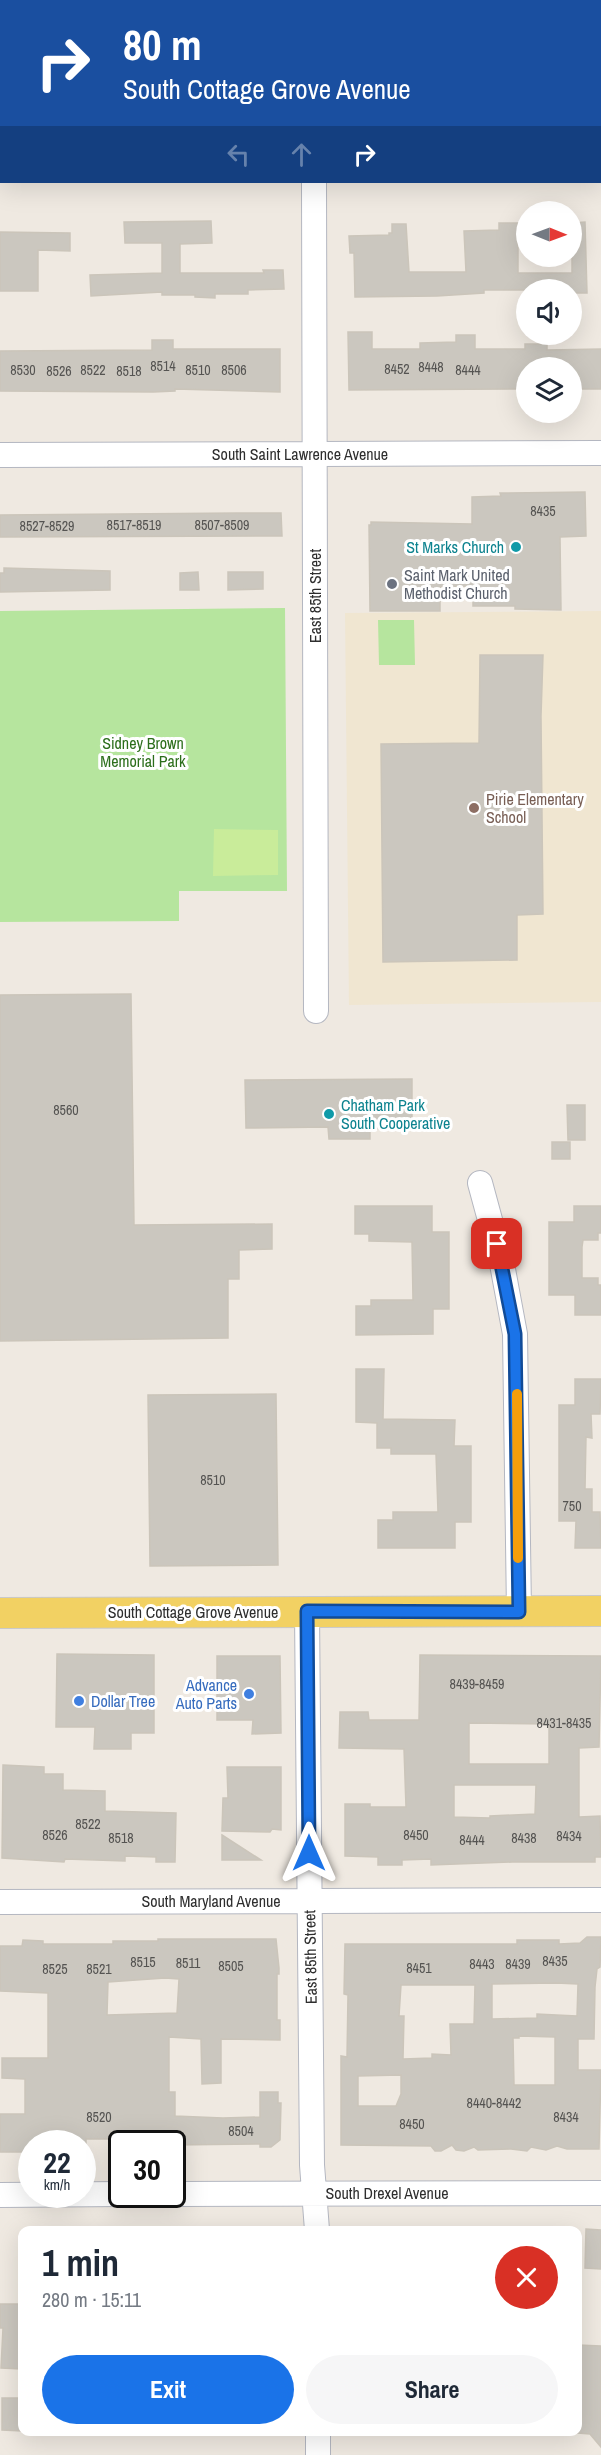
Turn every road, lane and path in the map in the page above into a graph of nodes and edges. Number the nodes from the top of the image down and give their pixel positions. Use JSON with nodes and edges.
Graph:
{"nodes":[{"id":1,"x":314,"y":183,"type":"edge"},
{"id":2,"x":601,"y":453,"type":"edge"},
{"id":3,"x":315,"y":454,"type":"junction"},
{"id":4,"x":0,"y":455,"type":"edge"},
{"id":5,"x":316,"y":1011,"type":"dead end"},
{"id":6,"x":480,"y":1183,"type":"dead end"},
{"id":7,"x":307,"y":1611,"type":"junction"},
{"id":8,"x":601,"y":1611,"type":"edge"},
{"id":9,"x":519,"y":1612,"type":"junction"},
{"id":10,"x":0,"y":1613,"type":"edge"},
{"id":11,"x":601,"y":1900,"type":"edge"},
{"id":12,"x":309,"y":1901,"type":"junction"},
{"id":13,"x":0,"y":1902,"type":"edge"},
{"id":14,"x":601,"y":2193,"type":"edge"},
{"id":15,"x":108,"y":2194,"type":"edge"},
{"id":16,"x":186,"y":2194,"type":"edge"},
{"id":17,"x":315,"y":2194,"type":"junction"},
{"id":18,"x":0,"y":2195,"type":"edge"},
{"id":19,"x":317,"y":2226,"type":"edge"},
{"id":20,"x":318,"y":2436,"type":"edge"},
{"id":21,"x":318,"y":2455,"type":"edge"}],
"edges":[{"from":1,"to":3,"type":"street","name":"East 85th Street"},
{"from":2,"to":3,"type":"street","name":"South Saint Lawrence Avenue"},
{"from":3,"to":4,"type":"street","name":"South Saint Lawrence Avenue"},
{"from":3,"to":5,"type":"street","name":"East 85th Street"},
{"from":6,"to":9,"type":"street"},
{"from":7,"to":9,"type":"main road","name":"South Cottage Grove Avenue"},
{"from":7,"to":10,"type":"main road","name":"South Cottage Grove Avenue"},
{"from":7,"to":12,"type":"street","name":"East 85th Street"},
{"from":8,"to":9,"type":"main road","name":"South Cottage Grove Avenue"},
{"from":11,"to":12,"type":"street","name":"South Maryland Avenue"},
{"from":12,"to":13,"type":"street","name":"South Maryland Avenue"},
{"from":12,"to":17,"type":"street","name":"East 85th Street"},
{"from":14,"to":17,"type":"street","name":"South Drexel Avenue"},
{"from":15,"to":18,"type":"street"},
{"from":16,"to":17,"type":"street","name":"South Drexel Avenue"},
{"from":17,"to":19,"type":"street","name":"East 85th Street"},
{"from":20,"to":21,"type":"street"}]}
